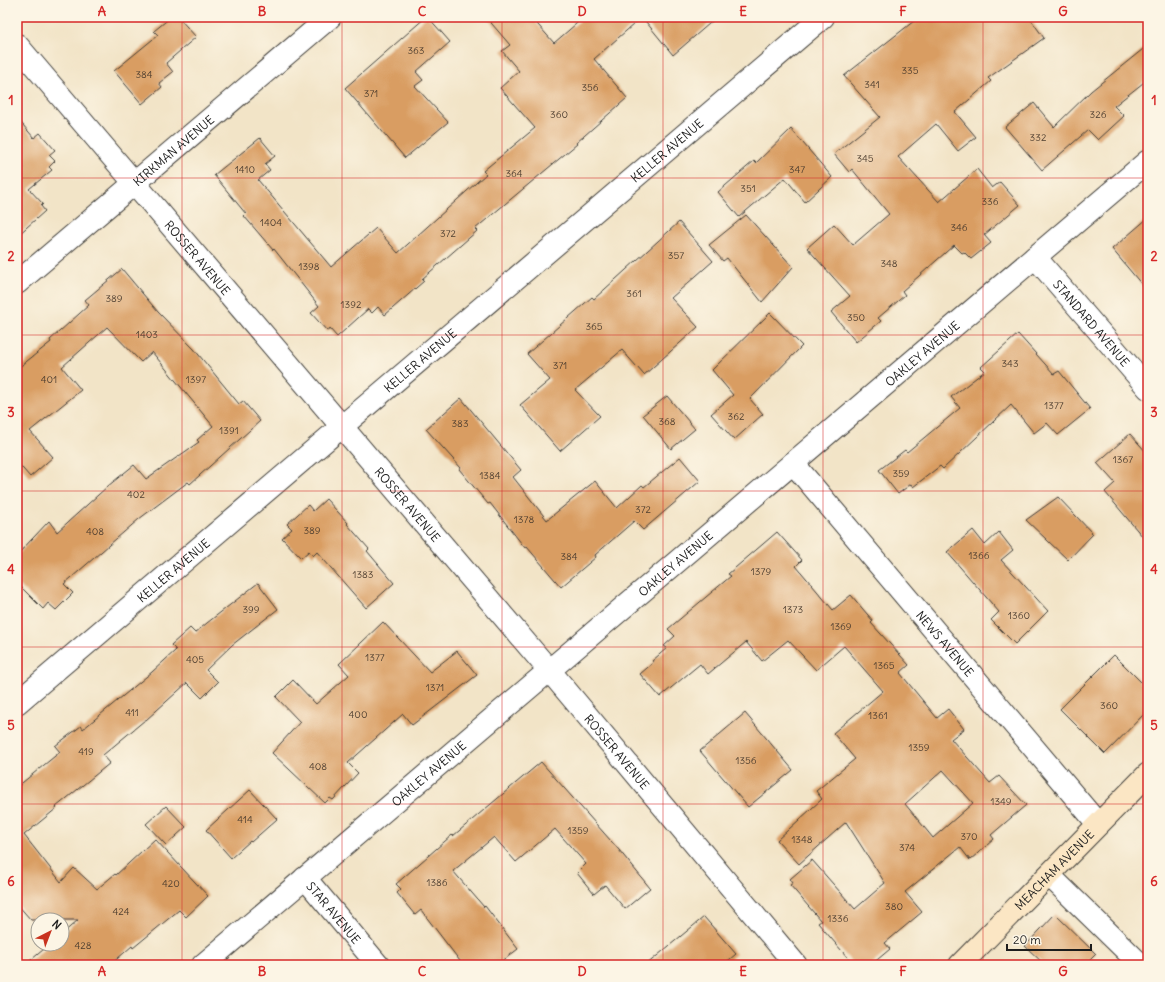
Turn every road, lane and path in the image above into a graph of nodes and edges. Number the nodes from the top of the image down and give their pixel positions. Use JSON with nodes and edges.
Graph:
{"nodes":[{"id":1,"x":330,"y":17,"type":"edge"},
{"id":2,"x":823,"y":17,"type":"edge"},
{"id":3,"x":17,"y":45,"type":"edge"},
{"id":4,"x":1148,"y":161,"type":"edge"},
{"id":5,"x":134,"y":183,"type":"junction"},
{"id":6,"x":1035,"y":257,"type":"junction"},
{"id":7,"x":17,"y":283,"type":"edge"},
{"id":8,"x":1148,"y":388,"type":"edge"},
{"id":9,"x":342,"y":427,"type":"junction"},
{"id":10,"x":793,"y":463,"type":"junction"},
{"id":11,"x":549,"y":670,"type":"junction"},
{"id":12,"x":17,"y":703,"type":"edge"},
{"id":13,"x":1148,"y":774,"type":"edge"},
{"id":14,"x":1098,"y":824,"type":"junction"},
{"id":15,"x":1049,"y":875,"type":"junction"},
{"id":16,"x":305,"y":878,"type":"junction"},
{"id":17,"x":203,"y":965,"type":"edge"},
{"id":18,"x":378,"y":965,"type":"edge"},
{"id":19,"x":796,"y":965,"type":"edge"},
{"id":20,"x":960,"y":965,"type":"edge"},
{"id":21,"x":1141,"y":965,"type":"edge"}],
"edges":[{"from":1,"to":5,"type":"street","name":"KIRKMAN AVENUE"},
{"from":2,"to":9,"type":"street","name":"KELLER AVENUE"},
{"from":3,"to":5,"type":"street","name":"ROSSER AVENUE"},
{"from":4,"to":6,"type":"street","name":"OAKLEY AVENUE"},
{"from":5,"to":7,"type":"street","name":"KIRKMAN AVENUE"},
{"from":5,"to":9,"type":"street","name":"ROSSER AVENUE"},
{"from":6,"to":8,"type":"street","name":"STANDARD AVENUE"},
{"from":6,"to":10,"type":"street","name":"OAKLEY AVENUE"},
{"from":9,"to":11,"type":"street","name":"ROSSER AVENUE"},
{"from":9,"to":12,"type":"street","name":"KELLER AVENUE"},
{"from":10,"to":11,"type":"street","name":"OAKLEY AVENUE"},
{"from":10,"to":14,"type":"street","name":"NEWS AVENUE"},
{"from":11,"to":16,"type":"street","name":"OAKLEY AVENUE"},
{"from":11,"to":19,"type":"street","name":"ROSSER AVENUE"},
{"from":13,"to":14,"type":"main road","name":"MEACHAM AVENUE"},
{"from":14,"to":15,"type":"main road","name":"MEACHAM AVENUE"},
{"from":15,"to":20,"type":"main road","name":"MEACHAM AVENUE"},
{"from":15,"to":21,"type":"street"},
{"from":16,"to":17,"type":"street","name":"OAKLEY AVENUE"},
{"from":16,"to":18,"type":"street","name":"STAR AVENUE"}]}
